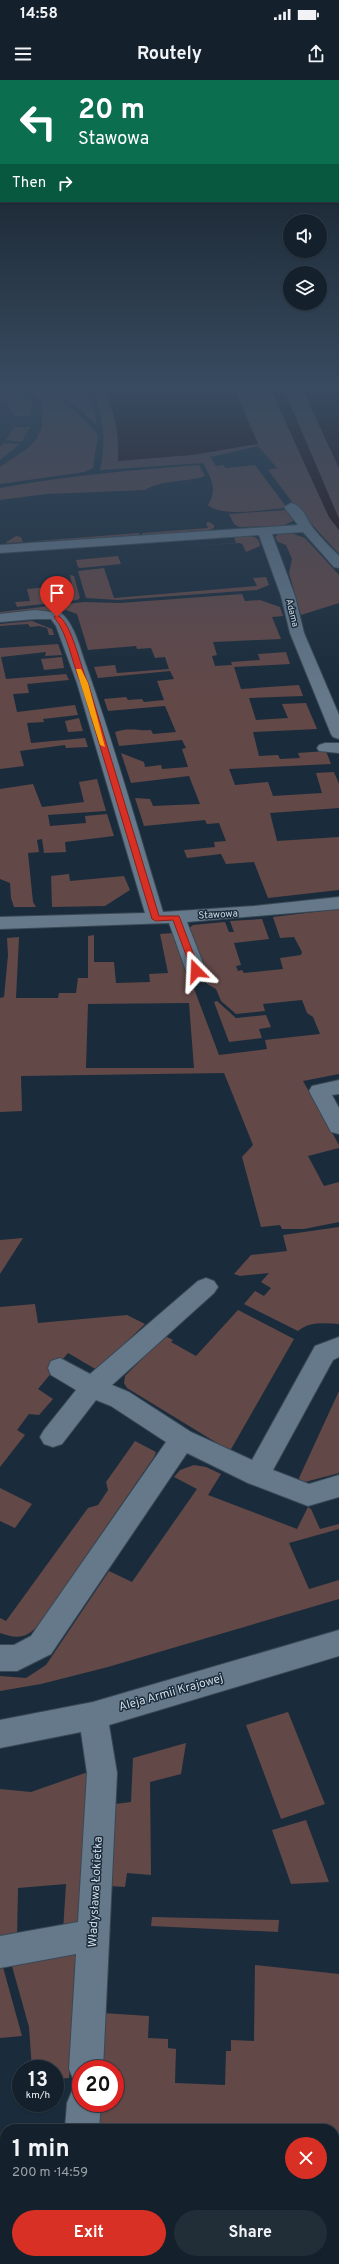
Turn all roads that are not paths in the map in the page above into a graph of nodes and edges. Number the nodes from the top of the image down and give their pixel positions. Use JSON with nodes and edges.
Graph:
{"nodes":[{"id":1,"x":291,"y":507,"type":"dead end"},
{"id":2,"x":306,"y":528,"type":"junction"},
{"id":3,"x":264,"y":531,"type":"junction"},
{"id":4,"x":0,"y":549,"type":"edge"},
{"id":5,"x":339,"y":564,"type":"edge"},
{"id":6,"x":0,"y":618,"type":"edge"},
{"id":7,"x":339,"y":734,"type":"edge"},
{"id":8,"x":339,"y":903,"type":"edge"},
{"id":9,"x":176,"y":917,"type":"junction"},
{"id":10,"x":156,"y":919,"type":"junction"},
{"id":11,"x":0,"y":923,"type":"edge"},
{"id":12,"x":196,"y":971,"type":"dead end"},
{"id":13,"x":339,"y":1087,"type":"edge"},
{"id":14,"x":339,"y":1127,"type":"edge"},
{"id":15,"x":206,"y":1287,"type":"dead end"},
{"id":16,"x":339,"y":1347,"type":"edge"},
{"id":17,"x":60,"y":1368,"type":"dead end"},
{"id":18,"x":92,"y":1387,"type":"junction"},
{"id":19,"x":53,"y":1437,"type":"dead end"},
{"id":20,"x":182,"y":1439,"type":"junction"},
{"id":21,"x":257,"y":1475,"type":"junction"},
{"id":22,"x":339,"y":1486,"type":"edge"},
{"id":23,"x":339,"y":1643,"type":"edge"},
{"id":24,"x":0,"y":1658,"type":"edge"},
{"id":25,"x":93,"y":1716,"type":"junction"},
{"id":26,"x":0,"y":1734,"type":"edge"},
{"id":27,"x":94,"y":1935,"type":"junction"},
{"id":28,"x":0,"y":1952,"type":"edge"},
{"id":29,"x":87,"y":2060,"type":"edge"},
{"id":30,"x":83,"y":2112,"type":"edge"},
{"id":31,"x":82,"y":2124,"type":"edge"}],
"edges":[{"from":1,"to":2,"type":"street"},
{"from":2,"to":3,"type":"street"},
{"from":2,"to":5,"type":"street"},
{"from":3,"to":4,"type":"street"},
{"from":3,"to":7,"type":"street","name":"Adama"},
{"from":6,"to":10,"type":"street"},
{"from":8,"to":9,"type":"street","name":"Stawowa"},
{"from":9,"to":10,"type":"street","name":"Stawowa"},
{"from":9,"to":12,"type":"street"},
{"from":10,"to":11,"type":"street","name":"Stawowa"},
{"from":13,"to":14,"type":"street"},
{"from":15,"to":18,"type":"street"},
{"from":16,"to":21,"type":"street"},
{"from":17,"to":18,"type":"street"},
{"from":18,"to":19,"type":"street"},
{"from":18,"to":20,"type":"street"},
{"from":20,"to":21,"type":"street"},
{"from":20,"to":24,"type":"street"},
{"from":21,"to":22,"type":"street"},
{"from":23,"to":25,"type":"street","name":"Aleja Armii Krajowej"},
{"from":25,"to":26,"type":"street","name":"Aleja Armii Krajowej"},
{"from":25,"to":27,"type":"street","name":"Władysława Łokietka"},
{"from":27,"to":28,"type":"street"},
{"from":27,"to":29,"type":"street","name":"Władysława Łokietka"},
{"from":30,"to":31,"type":"street"}]}
